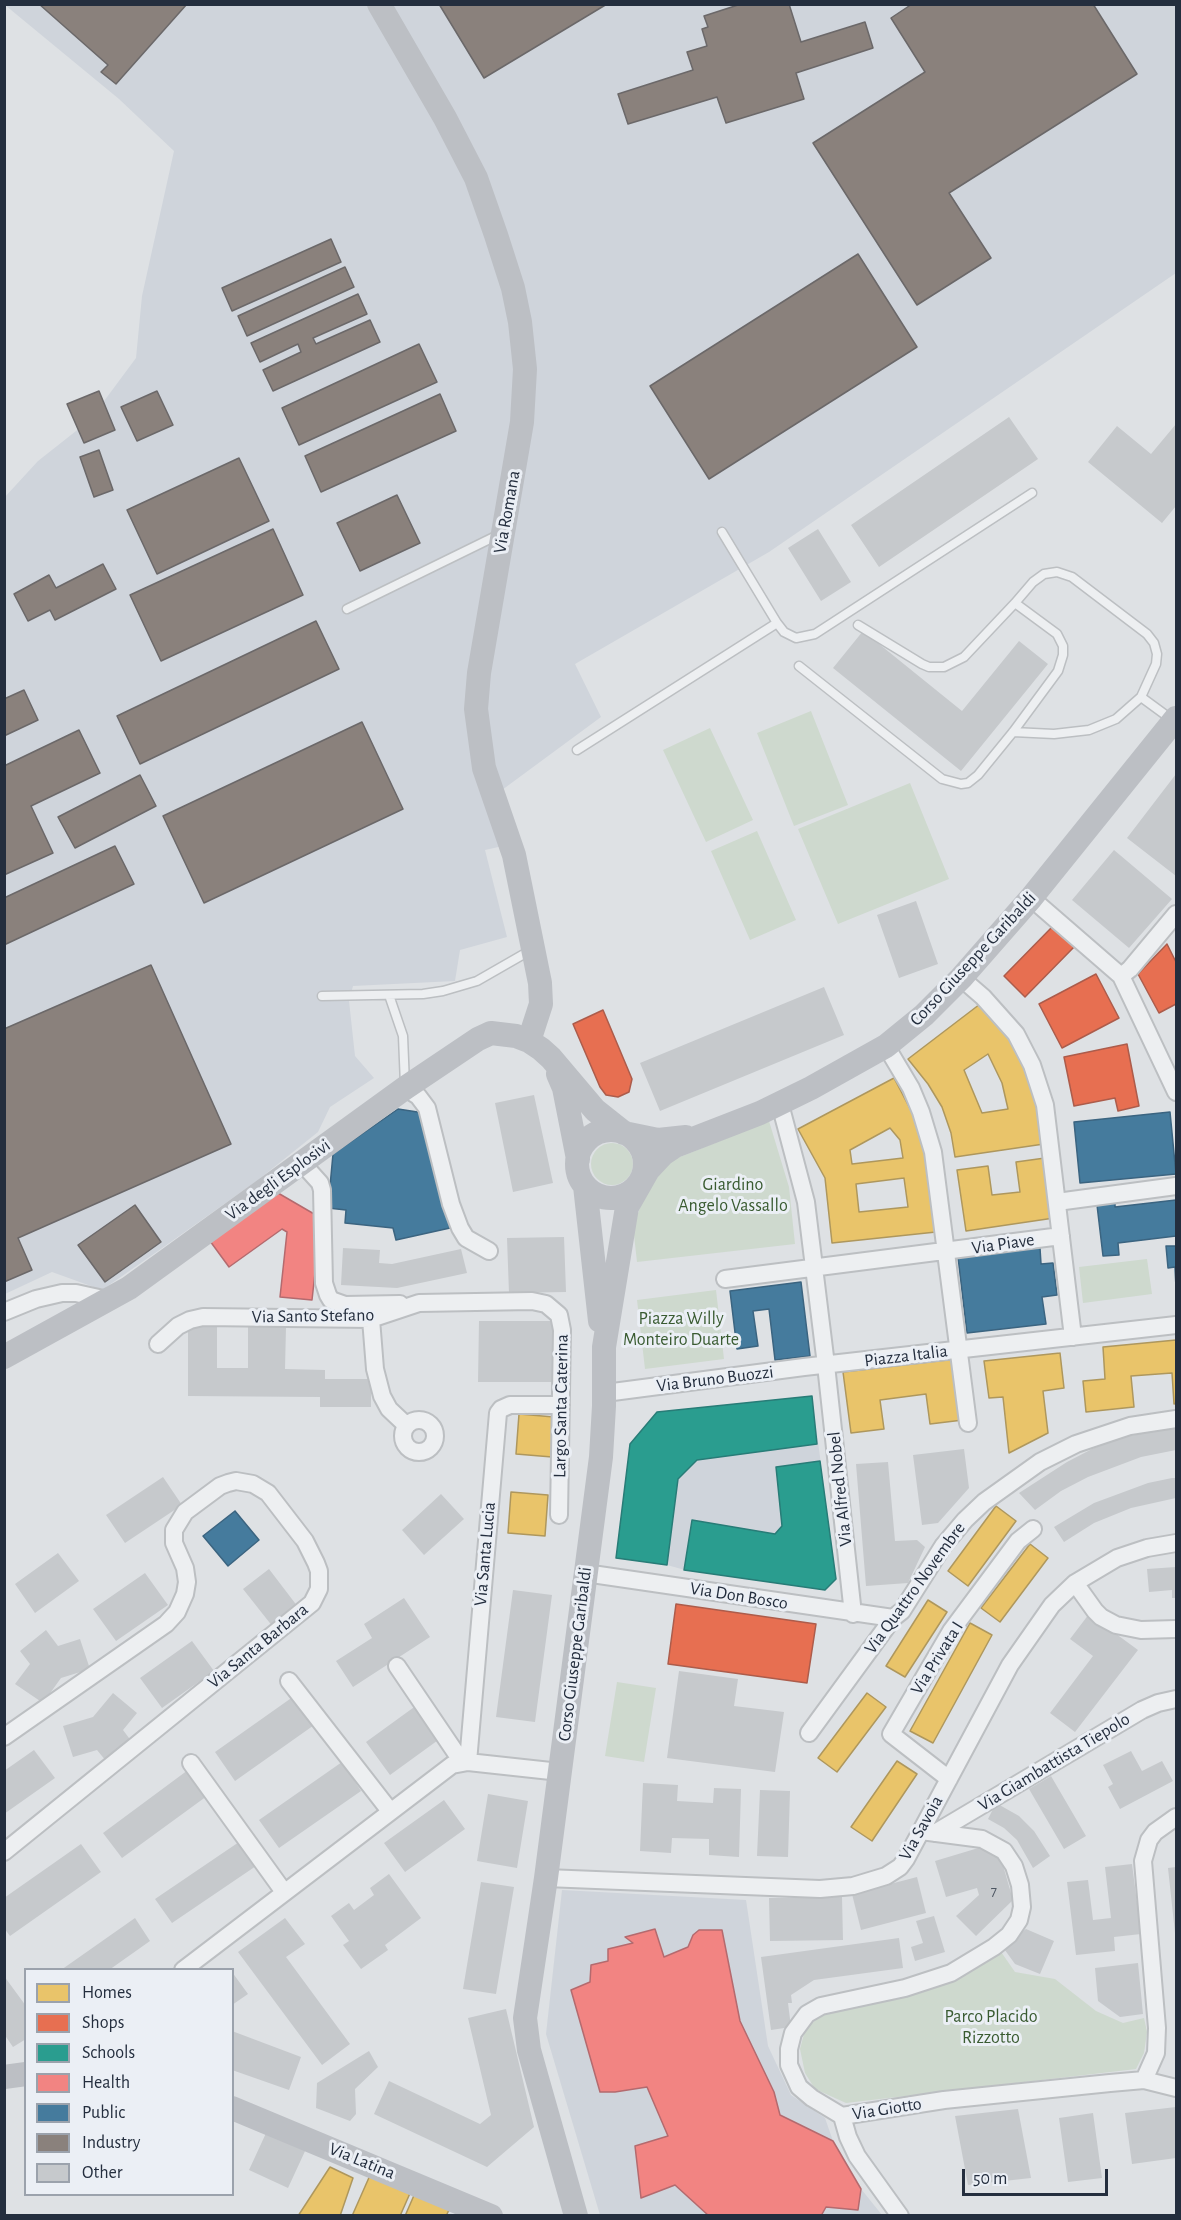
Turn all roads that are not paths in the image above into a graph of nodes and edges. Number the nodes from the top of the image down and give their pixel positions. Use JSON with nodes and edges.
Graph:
{"nodes":[{"id":1,"x":380,"y":4,"type":"edge"},
{"id":2,"x":1032,"y":493,"type":"dead end"},
{"id":3,"x":504,"y":532,"type":"junction"},
{"id":4,"x":722,"y":532,"type":"dead end"},
{"id":5,"x":1015,"y":603,"type":"junction"},
{"id":6,"x":347,"y":609,"type":"dead end"},
{"id":7,"x":777,"y":623,"type":"junction"},
{"id":8,"x":858,"y":626,"type":"dead end"},
{"id":9,"x":799,"y":666,"type":"dead end"},
{"id":10,"x":1141,"y":697,"type":"junction"},
{"id":11,"x":1176,"y":721,"type":"edge"},
{"id":12,"x":1013,"y":732,"type":"junction"},
{"id":13,"x":577,"y":750,"type":"dead end"},
{"id":14,"x":1031,"y":898,"type":"junction"},
{"id":15,"x":1176,"y":914,"type":"edge"},
{"id":16,"x":531,"y":950,"type":"junction"},
{"id":17,"x":1121,"y":976,"type":"junction"},
{"id":18,"x":961,"y":978,"type":"junction"},
{"id":19,"x":389,"y":995,"type":"junction"},
{"id":20,"x":322,"y":996,"type":"dead end"},
{"id":21,"x":529,"y":1041,"type":"junction"},
{"id":22,"x":886,"y":1046,"type":"junction"},
{"id":23,"x":551,"y":1059,"type":"junction"},
{"id":24,"x":405,"y":1088,"type":"junction"},
{"id":25,"x":1176,"y":1092,"type":"edge"},
{"id":26,"x":780,"y":1104,"type":"junction"},
{"id":27,"x":714,"y":1131,"type":"junction"},
{"id":28,"x":624,"y":1133,"type":"junction"},
{"id":29,"x":578,"y":1159,"type":"junction"},
{"id":30,"x":302,"y":1163,"type":"junction"},
{"id":31,"x":639,"y":1184,"type":"junction"},
{"id":32,"x":585,"y":1186,"type":"junction"},
{"id":33,"x":1176,"y":1186,"type":"edge"},
{"id":34,"x":1057,"y":1202,"type":"junction"},
{"id":35,"x":1060,"y":1236,"type":"junction"},
{"id":36,"x":489,"y":1251,"type":"dead end"},
{"id":37,"x":946,"y":1252,"type":"junction"},
{"id":38,"x":814,"y":1269,"type":"junction"},
{"id":39,"x":724,"y":1279,"type":"dead end"},
{"id":40,"x":108,"y":1300,"type":"junction"},
{"id":41,"x":419,"y":1303,"type":"junction"},
{"id":42,"x":546,"y":1304,"type":"joint"},
{"id":43,"x":4,"y":1312,"type":"edge"},
{"id":44,"x":371,"y":1319,"type":"junction"},
{"id":45,"x":1176,"y":1325,"type":"edge"},
{"id":46,"x":1073,"y":1337,"type":"junction"},
{"id":47,"x":158,"y":1344,"type":"dead end"},
{"id":48,"x":604,"y":1347,"type":"junction"},
{"id":49,"x":960,"y":1350,"type":"junction"},
{"id":50,"x":4,"y":1357,"type":"edge"},
{"id":51,"x":826,"y":1365,"type":"junction"},
{"id":52,"x":605,"y":1393,"type":"junction"},
{"id":53,"x":561,"y":1405,"type":"junction"},
{"id":54,"x":1176,"y":1419,"type":"edge"},
{"id":55,"x":968,"y":1423,"type":"dead end"},
{"id":56,"x":406,"y":1425,"type":"dead end"},
{"id":57,"x":560,"y":1515,"type":"dead end"},
{"id":58,"x":1033,"y":1529,"type":"dead end"},
{"id":59,"x":1176,"y":1543,"type":"edge"},
{"id":60,"x":585,"y":1573,"type":"junction"},
{"id":61,"x":1075,"y":1583,"type":"junction"},
{"id":62,"x":854,"y":1614,"type":"junction"},
{"id":63,"x":893,"y":1618,"type":"junction"},
{"id":64,"x":1176,"y":1629,"type":"edge"},
{"id":65,"x":397,"y":1666,"type":"dead end"},
{"id":66,"x":289,"y":1681,"type":"dead end"},
{"id":67,"x":1176,"y":1699,"type":"edge"},
{"id":68,"x":808,"y":1732,"type":"dead end"},
{"id":69,"x":4,"y":1737,"type":"edge"},
{"id":70,"x":465,"y":1762,"type":"junction"},
{"id":71,"x":191,"y":1763,"type":"dead end"},
{"id":72,"x":560,"y":1772,"type":"junction"},
{"id":73,"x":949,"y":1779,"type":"junction"},
{"id":74,"x":390,"y":1811,"type":"junction"},
{"id":75,"x":1176,"y":1817,"type":"edge"},
{"id":76,"x":928,"y":1832,"type":"junction"},
{"id":77,"x":4,"y":1852,"type":"edge"},
{"id":78,"x":546,"y":1878,"type":"junction"},
{"id":79,"x":284,"y":1892,"type":"junction"},
{"id":80,"x":186,"y":1968,"type":"edge"},
{"id":81,"x":24,"y":2074,"type":"edge"},
{"id":82,"x":4,"y":2077,"type":"edge"},
{"id":83,"x":1144,"y":2080,"type":"junction"},
{"id":84,"x":1176,"y":2088,"type":"edge"},
{"id":85,"x":234,"y":2109,"type":"edge"},
{"id":86,"x":842,"y":2116,"type":"junction"},
{"id":87,"x":492,"y":2216,"type":"edge"},
{"id":88,"x":576,"y":2216,"type":"edge"},
{"id":89,"x":900,"y":2216,"type":"edge"}],
"edges":[{"from":1,"to":3,"type":"main road","name":"Via Romana"},
{"from":2,"to":7,"type":"lane"},
{"from":3,"to":6,"type":"lane"},
{"from":3,"to":16,"type":"main road","name":"Via Romana"},
{"from":4,"to":7,"type":"lane"},
{"from":5,"to":8,"type":"lane"},
{"from":5,"to":10,"type":"lane"},
{"from":5,"to":12,"type":"lane"},
{"from":7,"to":13,"type":"lane"},
{"from":9,"to":12,"type":"lane"},
{"from":10,"to":11,"type":"lane"},
{"from":10,"to":12,"type":"lane"},
{"from":11,"to":14,"type":"main road","name":"Corso Giuseppe Garibaldi"},
{"from":14,"to":17,"type":"street"},
{"from":14,"to":18,"type":"main road","name":"Corso Giuseppe Garibaldi"},
{"from":15,"to":17,"type":"street"},
{"from":16,"to":19,"type":"lane"},
{"from":16,"to":21,"type":"main road","name":"Via Romana"},
{"from":17,"to":25,"type":"street"},
{"from":18,"to":22,"type":"main road","name":"Corso Giuseppe Garibaldi"},
{"from":18,"to":34,"type":"street"},
{"from":19,"to":20,"type":"lane"},
{"from":19,"to":24,"type":"lane"},
{"from":21,"to":23,"type":"main road","name":"Via degli Esplosivi"},
{"from":21,"to":24,"type":"main road","name":"Via degli Esplosivi"},
{"from":22,"to":26,"type":"main road","name":"Corso Giuseppe Garibaldi"},
{"from":22,"to":37,"type":"street","name":"Piazza Italia"},
{"from":23,"to":28,"type":"main road","name":"Via degli Esplosivi"},
{"from":23,"to":29,"type":"main road","name":"Via degli Esplosivi"},
{"from":24,"to":30,"type":"main road","name":"Via degli Esplosivi"},
{"from":24,"to":36,"type":"street"},
{"from":26,"to":27,"type":"main road","name":"Corso Giuseppe Garibaldi"},
{"from":26,"to":38,"type":"street"},
{"from":27,"to":28,"type":"main road","name":"Corso Giuseppe Garibaldi"},
{"from":27,"to":31,"type":"main road","name":"Corso Giuseppe Garibaldi"},
{"from":28,"to":29,"type":"main road"},
{"from":28,"to":31,"type":"main road"},
{"from":29,"to":32,"type":"main road"},
{"from":30,"to":40,"type":"main road","name":"Via degli Esplosivi"},
{"from":30,"to":41,"type":"street"},
{"from":31,"to":32,"type":"main road"},
{"from":31,"to":48,"type":"main road","name":"Corso Giuseppe Garibaldi"},
{"from":32,"to":48,"type":"main road"},
{"from":33,"to":34,"type":"street"},
{"from":34,"to":35,"type":"street"},
{"from":35,"to":37,"type":"street","name":"Via Piave"},
{"from":35,"to":46,"type":"street"},
{"from":37,"to":38,"type":"street"},
{"from":37,"to":49,"type":"street","name":"Piazza Italia"},
{"from":38,"to":39,"type":"street"},
{"from":38,"to":51,"type":"street"},
{"from":40,"to":43,"type":"street"},
{"from":40,"to":50,"type":"main road","name":"Via degli Esplosivi"},
{"from":41,"to":42,"type":"street","name":"Via Santo Stefano"},
{"from":41,"to":44,"type":"street","name":"Via Santo Stefano"},
{"from":42,"to":53,"type":"street","name":"Largo Santa Caterina"},
{"from":44,"to":47,"type":"street","name":"Via Santo Stefano"},
{"from":44,"to":56,"type":"street"},
{"from":45,"to":46,"type":"street"},
{"from":46,"to":49,"type":"street"},
{"from":48,"to":52,"type":"main road","name":"Corso Giuseppe Garibaldi"},
{"from":49,"to":51,"type":"street","name":"Piazza Italia"},
{"from":49,"to":55,"type":"street"},
{"from":51,"to":52,"type":"street","name":"Via Bruno Buozzi"},
{"from":51,"to":62,"type":"street","name":"Via Alfred Nobel"},
{"from":52,"to":60,"type":"main road","name":"Corso Giuseppe Garibaldi"},
{"from":53,"to":57,"type":"street","name":"Largo Santa Caterina"},
{"from":53,"to":70,"type":"street","name":"Via Santa Lucia"},
{"from":54,"to":63,"type":"street","name":"Via Quattro Novembre"},
{"from":58,"to":73,"type":"street","name":"Via Privata I"},
{"from":59,"to":61,"type":"street","name":"Via Savoia"},
{"from":60,"to":62,"type":"street","name":"Via Don Bosco"},
{"from":60,"to":72,"type":"main road","name":"Corso Giuseppe Garibaldi"},
{"from":61,"to":64,"type":"street"},
{"from":61,"to":73,"type":"street","name":"Via Savoia"},
{"from":62,"to":63,"type":"street","name":"Via Don Bosco"},
{"from":63,"to":68,"type":"street","name":"Via Quattro Novembre"},
{"from":65,"to":70,"type":"street"},
{"from":66,"to":74,"type":"street"},
{"from":67,"to":76,"type":"street","name":"Via Giambattista Tiepolo"},
{"from":69,"to":77,"type":"street","name":"Via Santa Barbara"},
{"from":70,"to":72,"type":"street"},
{"from":70,"to":74,"type":"street"},
{"from":71,"to":79,"type":"street"},
{"from":72,"to":78,"type":"main road","name":"Corso Giuseppe Garibaldi"},
{"from":73,"to":76,"type":"street","name":"Via Savoia"},
{"from":74,"to":79,"type":"street"},
{"from":75,"to":83,"type":"street"},
{"from":76,"to":78,"type":"street","name":"Via Savoia"},
{"from":76,"to":86,"type":"street","name":"Via Giotto"},
{"from":78,"to":88,"type":"main road","name":"Corso Giuseppe Garibaldi"},
{"from":79,"to":80,"type":"street"},
{"from":81,"to":82,"type":"main road"},
{"from":83,"to":84,"type":"street","name":"Via Giotto"},
{"from":83,"to":86,"type":"street","name":"Via Giotto"},
{"from":85,"to":87,"type":"main road","name":"Via Latina"},
{"from":86,"to":89,"type":"street"}]}
